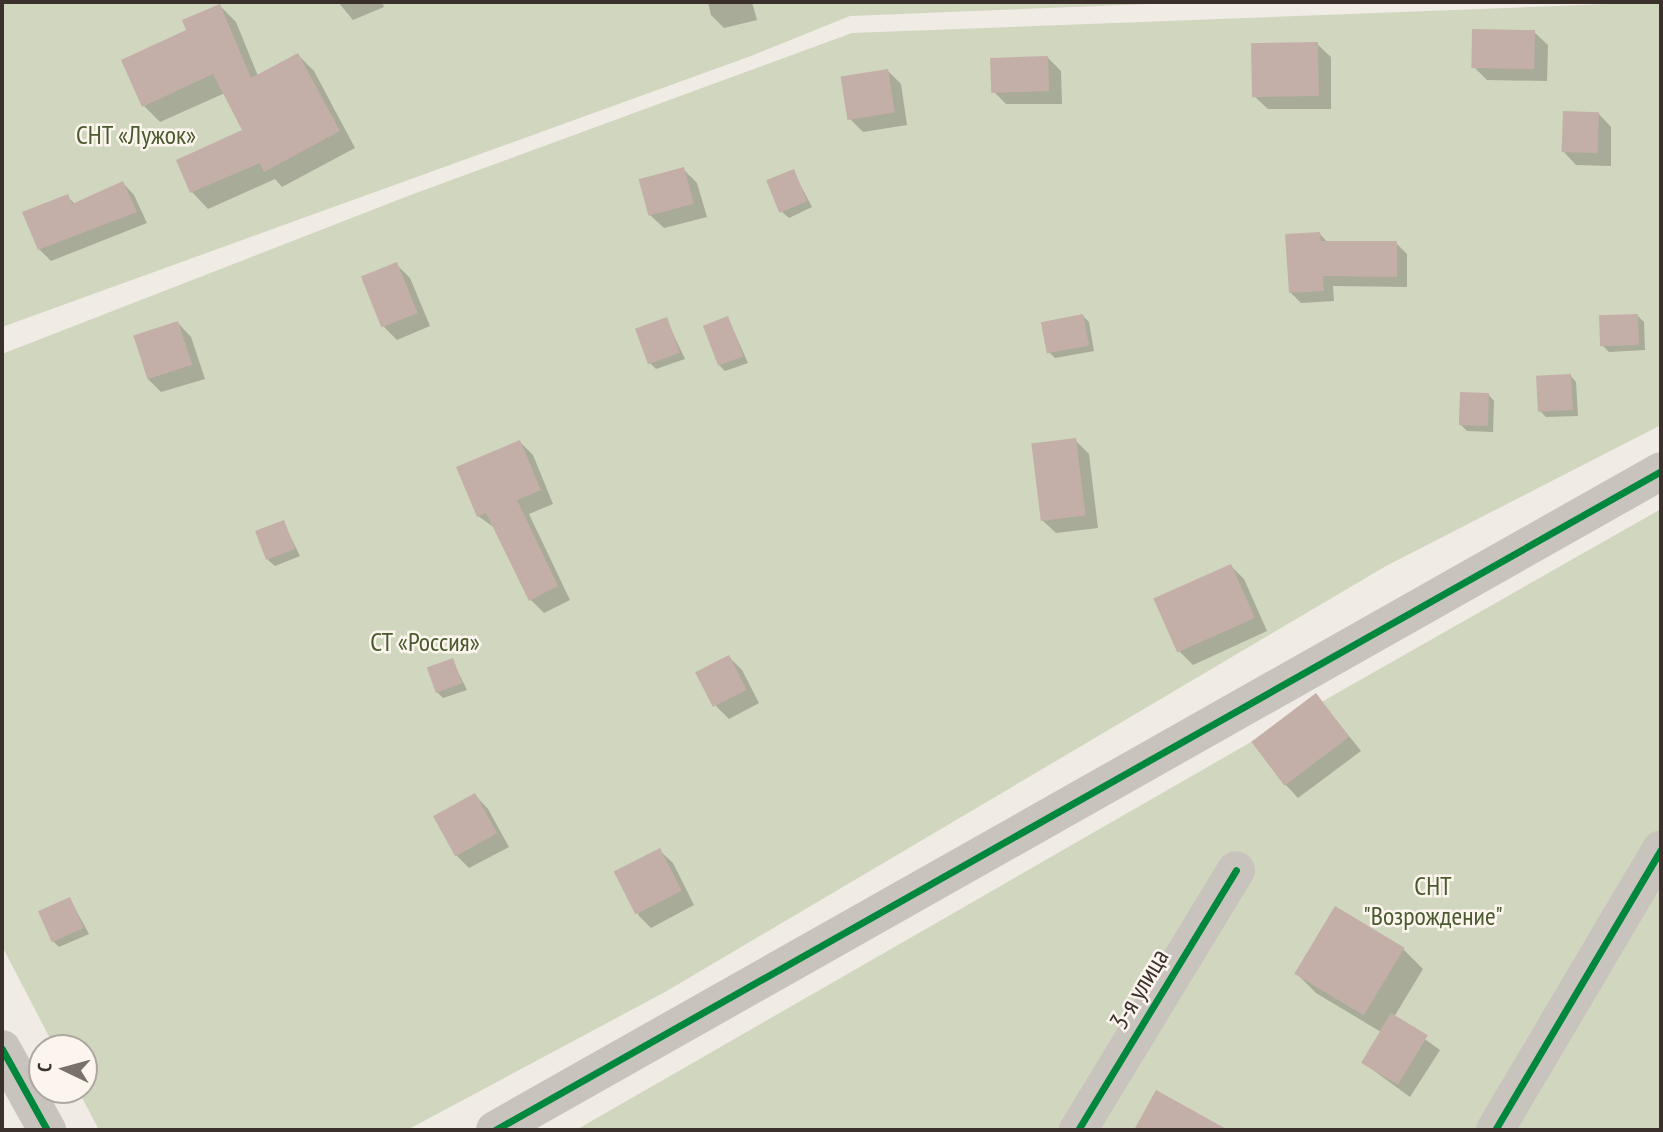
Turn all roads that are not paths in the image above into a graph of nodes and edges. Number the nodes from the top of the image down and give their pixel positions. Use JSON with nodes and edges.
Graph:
{"nodes":[{"id":1,"x":1661,"y":471,"type":"edge"},
{"id":2,"x":1661,"y":849,"type":"edge"},
{"id":3,"x":1236,"y":870,"type":"dead end"},
{"id":4,"x":2,"y":1049,"type":"edge"},
{"id":5,"x":47,"y":1130,"type":"edge"},
{"id":6,"x":495,"y":1130,"type":"edge"},
{"id":7,"x":1078,"y":1130,"type":"edge"},
{"id":8,"x":1495,"y":1130,"type":"edge"}],
"edges":[{"from":1,"to":6,"type":"street"},
{"from":2,"to":8,"type":"street"},
{"from":3,"to":7,"type":"street","name":"3-я улица"},
{"from":4,"to":5,"type":"street"}]}
